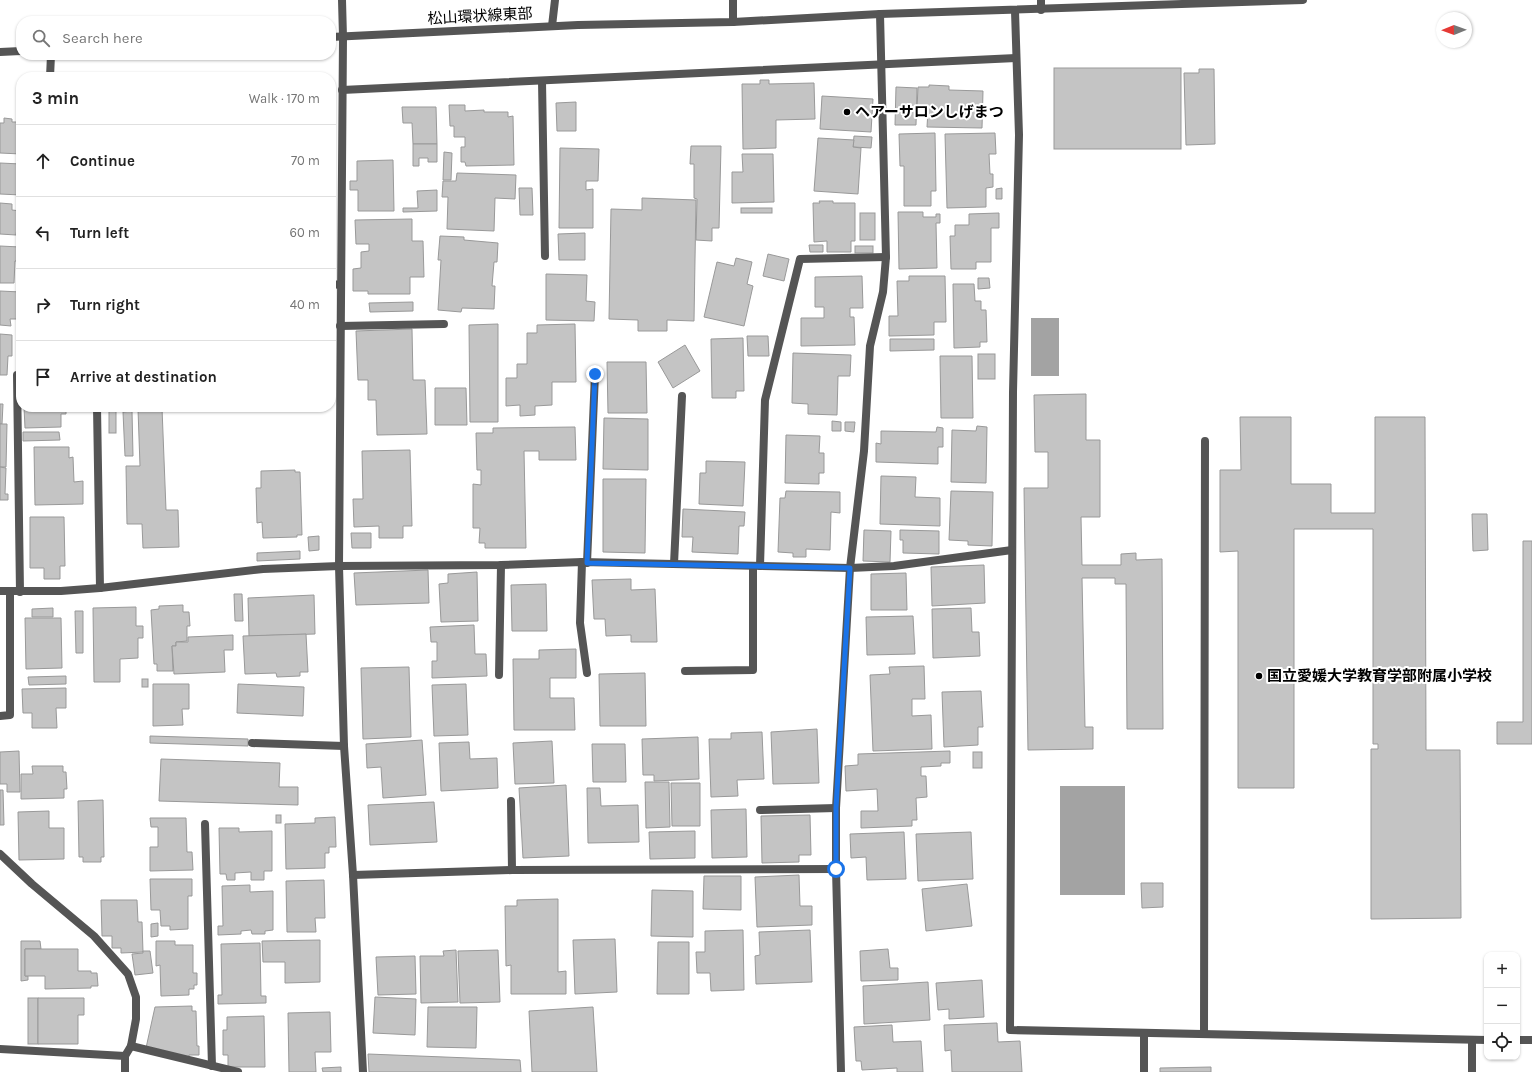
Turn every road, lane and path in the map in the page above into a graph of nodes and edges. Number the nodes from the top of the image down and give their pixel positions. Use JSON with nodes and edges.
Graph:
{"nodes":[{"id":1,"x":342,"y":0,"type":"edge"},
{"id":2,"x":555,"y":0,"type":"edge"},
{"id":3,"x":733,"y":0,"type":"edge"},
{"id":4,"x":1041,"y":0,"type":"edge"},
{"id":5,"x":1303,"y":0,"type":"edge"},
{"id":6,"x":1139,"y":3,"type":"edge"},
{"id":7,"x":1041,"y":10,"type":"junction"},
{"id":8,"x":1015,"y":11,"type":"junction"},
{"id":9,"x":880,"y":14,"type":"junction"},
{"id":10,"x":733,"y":22,"type":"junction"},
{"id":11,"x":552,"y":26,"type":"junction"},
{"id":12,"x":336,"y":37,"type":"edge"},
{"id":13,"x":343,"y":37,"type":"junction"},
{"id":14,"x":16,"y":51,"type":"edge"},
{"id":15,"x":0,"y":52,"type":"edge"},
{"id":16,"x":1016,"y":58,"type":"junction"},
{"id":17,"x":51,"y":60,"type":"edge"},
{"id":18,"x":882,"y":65,"type":"junction"},
{"id":19,"x":50,"y":72,"type":"edge"},
{"id":20,"x":542,"y":81,"type":"junction"},
{"id":21,"x":342,"y":90,"type":"junction"},
{"id":22,"x":544,"y":256,"type":"dead end"},
{"id":23,"x":886,"y":257,"type":"junction"},
{"id":24,"x":336,"y":284,"type":"edge"},
{"id":25,"x":341,"y":285,"type":"junction"},
{"id":26,"x":444,"y":324,"type":"dead end"},
{"id":27,"x":340,"y":326,"type":"junction"},
{"id":28,"x":595,"y":374,"type":"dead end"},
{"id":29,"x":682,"y":396,"type":"dead end"},
{"id":30,"x":18,"y":412,"type":"edge"},
{"id":31,"x":97,"y":412,"type":"edge"},
{"id":32,"x":1204,"y":441,"type":"dead end"},
{"id":33,"x":1012,"y":550,"type":"junction"},
{"id":34,"x":584,"y":562,"type":"junction"},
{"id":35,"x":674,"y":564,"type":"junction"},
{"id":36,"x":501,"y":565,"type":"junction"},
{"id":37,"x":339,"y":566,"type":"junction"},
{"id":38,"x":756,"y":566,"type":"junction"},
{"id":39,"x":850,"y":568,"type":"junction"},
{"id":40,"x":100,"y":588,"type":"junction"},
{"id":41,"x":0,"y":591,"type":"edge"},
{"id":42,"x":10,"y":591,"type":"junction"},
{"id":43,"x":20,"y":592,"type":"junction"},
{"id":44,"x":685,"y":671,"type":"dead end"},
{"id":45,"x":587,"y":673,"type":"dead end"},
{"id":46,"x":499,"y":674,"type":"dead end"},
{"id":47,"x":0,"y":716,"type":"edge"},
{"id":48,"x":252,"y":743,"type":"dead end"},
{"id":49,"x":344,"y":746,"type":"junction"},
{"id":50,"x":511,"y":801,"type":"dead end"},
{"id":51,"x":836,"y":808,"type":"junction"},
{"id":52,"x":760,"y":810,"type":"dead end"},
{"id":53,"x":206,"y":824,"type":"dead end"},
{"id":54,"x":0,"y":854,"type":"edge"},
{"id":55,"x":836,"y":869,"type":"junction"},
{"id":56,"x":512,"y":870,"type":"junction"},
{"id":57,"x":353,"y":875,"type":"junction"},
{"id":58,"x":1144,"y":1033,"type":"junction"},
{"id":59,"x":1204,"y":1034,"type":"junction"},
{"id":60,"x":1472,"y":1040,"type":"junction"},
{"id":61,"x":1484,"y":1040,"type":"edge"},
{"id":62,"x":1520,"y":1040,"type":"edge"},
{"id":63,"x":1532,"y":1040,"type":"edge"},
{"id":64,"x":131,"y":1046,"type":"junction"},
{"id":65,"x":0,"y":1049,"type":"edge"},
{"id":66,"x":125,"y":1056,"type":"junction"},
{"id":67,"x":212,"y":1066,"type":"junction"},
{"id":68,"x":125,"y":1072,"type":"edge"},
{"id":69,"x":238,"y":1072,"type":"edge"},
{"id":70,"x":363,"y":1072,"type":"edge"},
{"id":71,"x":841,"y":1072,"type":"edge"},
{"id":72,"x":1144,"y":1072,"type":"edge"},
{"id":73,"x":1472,"y":1072,"type":"edge"}],
"edges":[{"from":1,"to":13,"type":"street"},
{"from":2,"to":11,"type":"street"},
{"from":3,"to":10,"type":"street"},
{"from":4,"to":7,"type":"street"},
{"from":5,"to":6,"type":"street","name":"松山環状線東部"},
{"from":6,"to":7,"type":"street","name":"松山環状線東部"},
{"from":7,"to":8,"type":"street","name":"松山環状線東部"},
{"from":8,"to":9,"type":"street","name":"松山環状線東部"},
{"from":8,"to":16,"type":"street"},
{"from":9,"to":10,"type":"street","name":"松山環状線東部"},
{"from":9,"to":18,"type":"street"},
{"from":10,"to":11,"type":"street","name":"松山環状線東部"},
{"from":11,"to":13,"type":"street","name":"松山環状線東部"},
{"from":12,"to":13,"type":"street","name":"松山環状線東部"},
{"from":13,"to":21,"type":"street"},
{"from":14,"to":15,"type":"street"},
{"from":16,"to":18,"type":"street"},
{"from":16,"to":33,"type":"street"},
{"from":17,"to":19,"type":"street"},
{"from":18,"to":20,"type":"street"},
{"from":18,"to":23,"type":"street"},
{"from":20,"to":21,"type":"street"},
{"from":20,"to":22,"type":"street"},
{"from":21,"to":25,"type":"street"},
{"from":23,"to":38,"type":"street"},
{"from":23,"to":39,"type":"street"},
{"from":24,"to":25,"type":"street"},
{"from":25,"to":27,"type":"street"},
{"from":26,"to":27,"type":"street"},
{"from":27,"to":37,"type":"street"},
{"from":28,"to":34,"type":"street"},
{"from":29,"to":35,"type":"street"},
{"from":30,"to":43,"type":"street"},
{"from":31,"to":40,"type":"street"},
{"from":32,"to":59,"type":"street"},
{"from":33,"to":39,"type":"street"},
{"from":33,"to":58,"type":"street"},
{"from":34,"to":35,"type":"street"},
{"from":34,"to":36,"type":"street"},
{"from":34,"to":45,"type":"street"},
{"from":35,"to":38,"type":"street"},
{"from":36,"to":37,"type":"street"},
{"from":36,"to":46,"type":"street"},
{"from":37,"to":40,"type":"street"},
{"from":37,"to":49,"type":"street"},
{"from":38,"to":39,"type":"street"},
{"from":38,"to":44,"type":"street"},
{"from":39,"to":51,"type":"street"},
{"from":40,"to":43,"type":"street"},
{"from":41,"to":42,"type":"street"},
{"from":42,"to":43,"type":"street"},
{"from":42,"to":47,"type":"street"},
{"from":48,"to":49,"type":"street"},
{"from":49,"to":57,"type":"street"},
{"from":50,"to":56,"type":"street"},
{"from":51,"to":52,"type":"street"},
{"from":51,"to":55,"type":"street"},
{"from":53,"to":67,"type":"street"},
{"from":54,"to":64,"type":"street"},
{"from":55,"to":56,"type":"street"},
{"from":55,"to":71,"type":"street"},
{"from":56,"to":57,"type":"street"},
{"from":57,"to":70,"type":"street"},
{"from":58,"to":59,"type":"street"},
{"from":58,"to":72,"type":"street"},
{"from":59,"to":60,"type":"street"},
{"from":60,"to":61,"type":"street"},
{"from":60,"to":73,"type":"street"},
{"from":62,"to":63,"type":"street"},
{"from":64,"to":66,"type":"street"},
{"from":64,"to":67,"type":"street"},
{"from":65,"to":66,"type":"street"},
{"from":66,"to":68,"type":"street"},
{"from":67,"to":69,"type":"street"}]}
